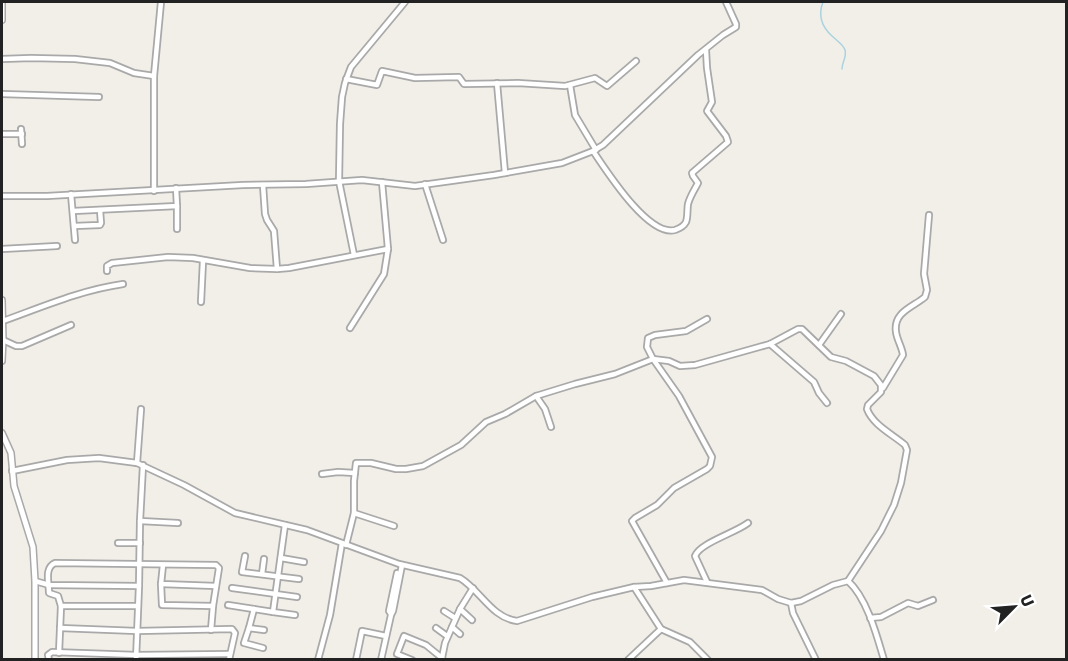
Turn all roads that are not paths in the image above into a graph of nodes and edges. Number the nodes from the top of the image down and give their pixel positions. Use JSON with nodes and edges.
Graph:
{"nodes":[{"id":1,"x":2,"y":2,"type":"edge"},
{"id":2,"x":161,"y":2,"type":"edge"},
{"id":3,"x":406,"y":2,"type":"edge"},
{"id":4,"x":726,"y":2,"type":"edge"},
{"id":5,"x":2,"y":20,"type":"edge"},
{"id":6,"x":705,"y":50,"type":"junction"},
{"id":7,"x":2,"y":58,"type":"edge"},
{"id":8,"x":636,"y":61,"type":"dead end"},
{"id":9,"x":154,"y":76,"type":"junction"},
{"id":10,"x":346,"y":79,"type":"junction"},
{"id":11,"x":497,"y":83,"type":"junction"},
{"id":12,"x":570,"y":85,"type":"junction"},
{"id":13,"x":2,"y":94,"type":"edge"},
{"id":14,"x":99,"y":97,"type":"dead end"},
{"id":15,"x":2,"y":134,"type":"edge"},
{"id":16,"x":22,"y":144,"type":"dead end"},
{"id":17,"x":595,"y":151,"type":"junction"},
{"id":18,"x":505,"y":173,"type":"junction"},
{"id":19,"x":339,"y":181,"type":"junction"},
{"id":20,"x":382,"y":182,"type":"junction"},
{"id":21,"x":425,"y":184,"type":"junction"},
{"id":22,"x":263,"y":185,"type":"junction"},
{"id":23,"x":176,"y":188,"type":"junction"},
{"id":24,"x":154,"y":191,"type":"junction"},
{"id":25,"x":71,"y":194,"type":"junction"},
{"id":26,"x":2,"y":196,"type":"edge"},
{"id":27,"x":177,"y":206,"type":"junction"},
{"id":28,"x":100,"y":210,"type":"junction"},
{"id":29,"x":73,"y":211,"type":"junction"},
{"id":30,"x":929,"y":215,"type":"dead end"},
{"id":31,"x":74,"y":226,"type":"junction"},
{"id":32,"x":177,"y":229,"type":"dead end"},
{"id":33,"x":75,"y":240,"type":"dead end"},
{"id":34,"x":443,"y":240,"type":"dead end"},
{"id":35,"x":57,"y":246,"type":"dead end"},
{"id":36,"x":2,"y":249,"type":"edge"},
{"id":37,"x":388,"y":249,"type":"junction"},
{"id":38,"x":354,"y":255,"type":"junction"},
{"id":39,"x":203,"y":261,"type":"junction"},
{"id":40,"x":277,"y":269,"type":"junction"},
{"id":41,"x":107,"y":271,"type":"dead end"},
{"id":42,"x":123,"y":284,"type":"dead end"},
{"id":43,"x":2,"y":300,"type":"edge"},
{"id":44,"x":201,"y":302,"type":"dead end"},
{"id":45,"x":841,"y":315,"type":"dead end"},
{"id":46,"x":707,"y":319,"type":"dead end"},
{"id":47,"x":3,"y":321,"type":"edge"},
{"id":48,"x":71,"y":325,"type":"dead end"},
{"id":49,"x":350,"y":328,"type":"dead end"},
{"id":50,"x":3,"y":338,"type":"edge"},
{"id":51,"x":770,"y":344,"type":"junction"},
{"id":52,"x":819,"y":345,"type":"junction"},
{"id":53,"x":653,"y":359,"type":"junction"},
{"id":54,"x":2,"y":361,"type":"edge"},
{"id":55,"x":882,"y":389,"type":"junction"},
{"id":56,"x":536,"y":396,"type":"junction"},
{"id":57,"x":827,"y":403,"type":"dead end"},
{"id":58,"x":141,"y":409,"type":"dead end"},
{"id":59,"x":551,"y":427,"type":"dead end"},
{"id":60,"x":2,"y":433,"type":"edge"},
{"id":61,"x":140,"y":464,"type":"junction"},
{"id":62,"x":12,"y":471,"type":"junction"},
{"id":63,"x":355,"y":473,"type":"junction"},
{"id":64,"x":322,"y":474,"type":"dead end"},
{"id":65,"x":354,"y":513,"type":"junction"},
{"id":66,"x":140,"y":522,"type":"junction"},
{"id":67,"x":178,"y":523,"type":"dead end"},
{"id":68,"x":748,"y":523,"type":"dead end"},
{"id":69,"x":285,"y":525,"type":"junction"},
{"id":70,"x":394,"y":526,"type":"dead end"},
{"id":71,"x":118,"y":543,"type":"dead end"},
{"id":72,"x":140,"y":543,"type":"junction"},
{"id":73,"x":344,"y":544,"type":"junction"},
{"id":74,"x":245,"y":556,"type":"dead end"},
{"id":75,"x":281,"y":558,"type":"junction"},
{"id":76,"x":264,"y":559,"type":"dead end"},
{"id":77,"x":304,"y":562,"type":"dead end"},
{"id":78,"x":140,"y":565,"type":"junction"},
{"id":79,"x":163,"y":565,"type":"junction"},
{"id":80,"x":400,"y":565,"type":"junction"},
{"id":81,"x":235,"y":571,"type":"dead end"},
{"id":82,"x":242,"y":572,"type":"junction"},
{"id":83,"x":262,"y":574,"type":"junction"},
{"id":84,"x":278,"y":576,"type":"junction"},
{"id":85,"x":299,"y":579,"type":"dead end"},
{"id":86,"x":35,"y":581,"type":"junction"},
{"id":87,"x":848,"y":581,"type":"junction"},
{"id":88,"x":707,"y":582,"type":"junction"},
{"id":89,"x":667,"y":583,"type":"junction"},
{"id":90,"x":161,"y":584,"type":"junction"},
{"id":91,"x":49,"y":585,"type":"junction"},
{"id":92,"x":140,"y":586,"type":"junction"},
{"id":93,"x":216,"y":586,"type":"junction"},
{"id":94,"x":634,"y":587,"type":"junction"},
{"id":95,"x":232,"y":588,"type":"dead end"},
{"id":96,"x":473,"y":588,"type":"junction"},
{"id":97,"x":276,"y":594,"type":"junction"},
{"id":98,"x":297,"y":597,"type":"dead end"},
{"id":99,"x":933,"y":600,"type":"dead end"},
{"id":100,"x":790,"y":603,"type":"junction"},
{"id":101,"x":228,"y":605,"type":"dead end"},
{"id":102,"x":61,"y":606,"type":"junction"},
{"id":103,"x":138,"y":606,"type":"junction"},
{"id":104,"x":213,"y":606,"type":"junction"},
{"id":105,"x":254,"y":609,"type":"junction"},
{"id":106,"x":460,"y":609,"type":"junction"},
{"id":107,"x":444,"y":611,"type":"dead end"},
{"id":108,"x":273,"y":612,"type":"junction"},
{"id":109,"x":295,"y":615,"type":"dead end"},
{"id":110,"x":454,"y":618,"type":"junction"},
{"id":111,"x":870,"y":618,"type":"junction"},
{"id":112,"x":472,"y":620,"type":"dead end"},
{"id":113,"x":452,"y":627,"type":"junction"},
{"id":114,"x":60,"y":628,"type":"junction"},
{"id":115,"x":249,"y":628,"type":"junction"},
{"id":116,"x":436,"y":628,"type":"dead end"},
{"id":117,"x":662,"y":629,"type":"junction"},
{"id":118,"x":210,"y":630,"type":"junction"},
{"id":119,"x":264,"y":630,"type":"dead end"},
{"id":120,"x":137,"y":631,"type":"junction"},
{"id":121,"x":460,"y":634,"type":"dead end"},
{"id":122,"x":386,"y":636,"type":"junction"},
{"id":123,"x":447,"y":636,"type":"junction"},
{"id":124,"x":262,"y":648,"type":"dead end"},
{"id":125,"x":59,"y":653,"type":"junction"},
{"id":126,"x":230,"y":657,"type":"edge"},
{"id":127,"x":137,"y":658,"type":"edge"},
{"id":128,"x":442,"y":659,"type":"edge"},
{"id":129,"x":35,"y":660,"type":"edge"},
{"id":130,"x":49,"y":660,"type":"edge"},
{"id":131,"x":318,"y":660,"type":"edge"},
{"id":132,"x":356,"y":660,"type":"edge"},
{"id":133,"x":381,"y":660,"type":"edge"},
{"id":134,"x":412,"y":660,"type":"edge"},
{"id":135,"x":628,"y":660,"type":"edge"},
{"id":136,"x":708,"y":660,"type":"edge"},
{"id":137,"x":816,"y":660,"type":"edge"},
{"id":138,"x":884,"y":660,"type":"edge"}],
"edges":[{"from":1,"to":5,"type":"street"},
{"from":2,"to":9,"type":"street"},
{"from":3,"to":10,"type":"street"},
{"from":4,"to":6,"type":"street"},
{"from":6,"to":17,"type":"street"},
{"from":6,"to":17,"type":"street"},
{"from":7,"to":9,"type":"street"},
{"from":8,"to":12,"type":"street"},
{"from":9,"to":24,"type":"street"},
{"from":10,"to":11,"type":"street"},
{"from":10,"to":19,"type":"street"},
{"from":11,"to":12,"type":"street"},
{"from":11,"to":18,"type":"street"},
{"from":12,"to":17,"type":"street"},
{"from":13,"to":14,"type":"street"},
{"from":15,"to":16,"type":"street"},
{"from":17,"to":18,"type":"street"},
{"from":18,"to":21,"type":"street"},
{"from":19,"to":20,"type":"street"},
{"from":19,"to":22,"type":"street"},
{"from":19,"to":38,"type":"street"},
{"from":20,"to":21,"type":"street"},
{"from":20,"to":37,"type":"street"},
{"from":21,"to":34,"type":"street"},
{"from":22,"to":23,"type":"street"},
{"from":22,"to":40,"type":"street"},
{"from":23,"to":24,"type":"street"},
{"from":23,"to":27,"type":"street"},
{"from":24,"to":25,"type":"street"},
{"from":25,"to":26,"type":"street"},
{"from":25,"to":29,"type":"street"},
{"from":27,"to":28,"type":"street"},
{"from":27,"to":32,"type":"street"},
{"from":28,"to":29,"type":"street"},
{"from":28,"to":31,"type":"street"},
{"from":29,"to":31,"type":"street"},
{"from":30,"to":55,"type":"street"},
{"from":31,"to":33,"type":"street"},
{"from":35,"to":36,"type":"street"},
{"from":37,"to":38,"type":"street"},
{"from":37,"to":49,"type":"street"},
{"from":38,"to":40,"type":"street"},
{"from":39,"to":40,"type":"street"},
{"from":39,"to":41,"type":"street"},
{"from":39,"to":44,"type":"street"},
{"from":42,"to":47,"type":"street"},
{"from":43,"to":47,"type":"street"},
{"from":45,"to":52,"type":"street"},
{"from":46,"to":53,"type":"street"},
{"from":47,"to":50,"type":"street"},
{"from":48,"to":50,"type":"street"},
{"from":50,"to":54,"type":"street"},
{"from":51,"to":52,"type":"street"},
{"from":51,"to":53,"type":"street"},
{"from":51,"to":57,"type":"street"},
{"from":52,"to":55,"type":"street"},
{"from":53,"to":56,"type":"street"},
{"from":53,"to":89,"type":"street"},
{"from":55,"to":87,"type":"street"},
{"from":56,"to":59,"type":"street"},
{"from":56,"to":63,"type":"street"},
{"from":58,"to":61,"type":"street"},
{"from":60,"to":62,"type":"street"},
{"from":61,"to":62,"type":"street"},
{"from":61,"to":66,"type":"street"},
{"from":61,"to":69,"type":"street"},
{"from":62,"to":86,"type":"street"},
{"from":63,"to":64,"type":"street"},
{"from":63,"to":65,"type":"street"},
{"from":65,"to":70,"type":"street"},
{"from":65,"to":73,"type":"street"},
{"from":66,"to":67,"type":"street"},
{"from":66,"to":72,"type":"street"},
{"from":68,"to":88,"type":"street"},
{"from":69,"to":73,"type":"street"},
{"from":69,"to":75,"type":"street"},
{"from":71,"to":72,"type":"street"},
{"from":72,"to":78,"type":"street"},
{"from":73,"to":80,"type":"street"},
{"from":73,"to":131,"type":"street"},
{"from":74,"to":82,"type":"street"},
{"from":75,"to":77,"type":"street"},
{"from":75,"to":84,"type":"street"},
{"from":76,"to":83,"type":"street"},
{"from":78,"to":79,"type":"street"},
{"from":78,"to":91,"type":"street"},
{"from":78,"to":92,"type":"street"},
{"from":79,"to":90,"type":"street"},
{"from":79,"to":93,"type":"street"},
{"from":80,"to":96,"type":"street"},
{"from":80,"to":122,"type":"street"},
{"from":81,"to":82,"type":"street"},
{"from":82,"to":83,"type":"street"},
{"from":83,"to":84,"type":"street"},
{"from":84,"to":85,"type":"street"},
{"from":84,"to":97,"type":"street"},
{"from":86,"to":91,"type":"street"},
{"from":86,"to":129,"type":"street"},
{"from":87,"to":100,"type":"street"},
{"from":87,"to":111,"type":"street"},
{"from":88,"to":89,"type":"street"},
{"from":88,"to":100,"type":"street"},
{"from":89,"to":94,"type":"street"},
{"from":90,"to":93,"type":"street"},
{"from":90,"to":104,"type":"street"},
{"from":91,"to":92,"type":"street"},
{"from":91,"to":102,"type":"street"},
{"from":92,"to":103,"type":"street"},
{"from":93,"to":104,"type":"street"},
{"from":94,"to":96,"type":"street"},
{"from":94,"to":117,"type":"street"},
{"from":95,"to":97,"type":"street"},
{"from":96,"to":106,"type":"street"},
{"from":97,"to":98,"type":"street"},
{"from":97,"to":108,"type":"street"},
{"from":99,"to":111,"type":"street"},
{"from":100,"to":137,"type":"street"},
{"from":101,"to":105,"type":"street"},
{"from":102,"to":103,"type":"street"},
{"from":102,"to":114,"type":"street"},
{"from":103,"to":120,"type":"street"},
{"from":104,"to":118,"type":"street"},
{"from":105,"to":108,"type":"street"},
{"from":105,"to":115,"type":"street"},
{"from":106,"to":110,"type":"street"},
{"from":106,"to":112,"type":"street"},
{"from":107,"to":110,"type":"street"},
{"from":108,"to":109,"type":"street"},
{"from":110,"to":113,"type":"street"},
{"from":111,"to":138,"type":"street"},
{"from":113,"to":121,"type":"street"},
{"from":113,"to":123,"type":"street"},
{"from":114,"to":120,"type":"street"},
{"from":114,"to":125,"type":"street"},
{"from":115,"to":119,"type":"street"},
{"from":115,"to":124,"type":"street"},
{"from":116,"to":123,"type":"street"},
{"from":117,"to":135,"type":"street"},
{"from":117,"to":136,"type":"street"},
{"from":118,"to":120,"type":"street"},
{"from":118,"to":126,"type":"street"},
{"from":120,"to":127,"type":"street"},
{"from":122,"to":132,"type":"street"},
{"from":122,"to":133,"type":"street"},
{"from":123,"to":128,"type":"street"},
{"from":125,"to":127,"type":"street"},
{"from":125,"to":130,"type":"street"},
{"from":126,"to":127,"type":"street"},
{"from":128,"to":134,"type":"street"}]}
